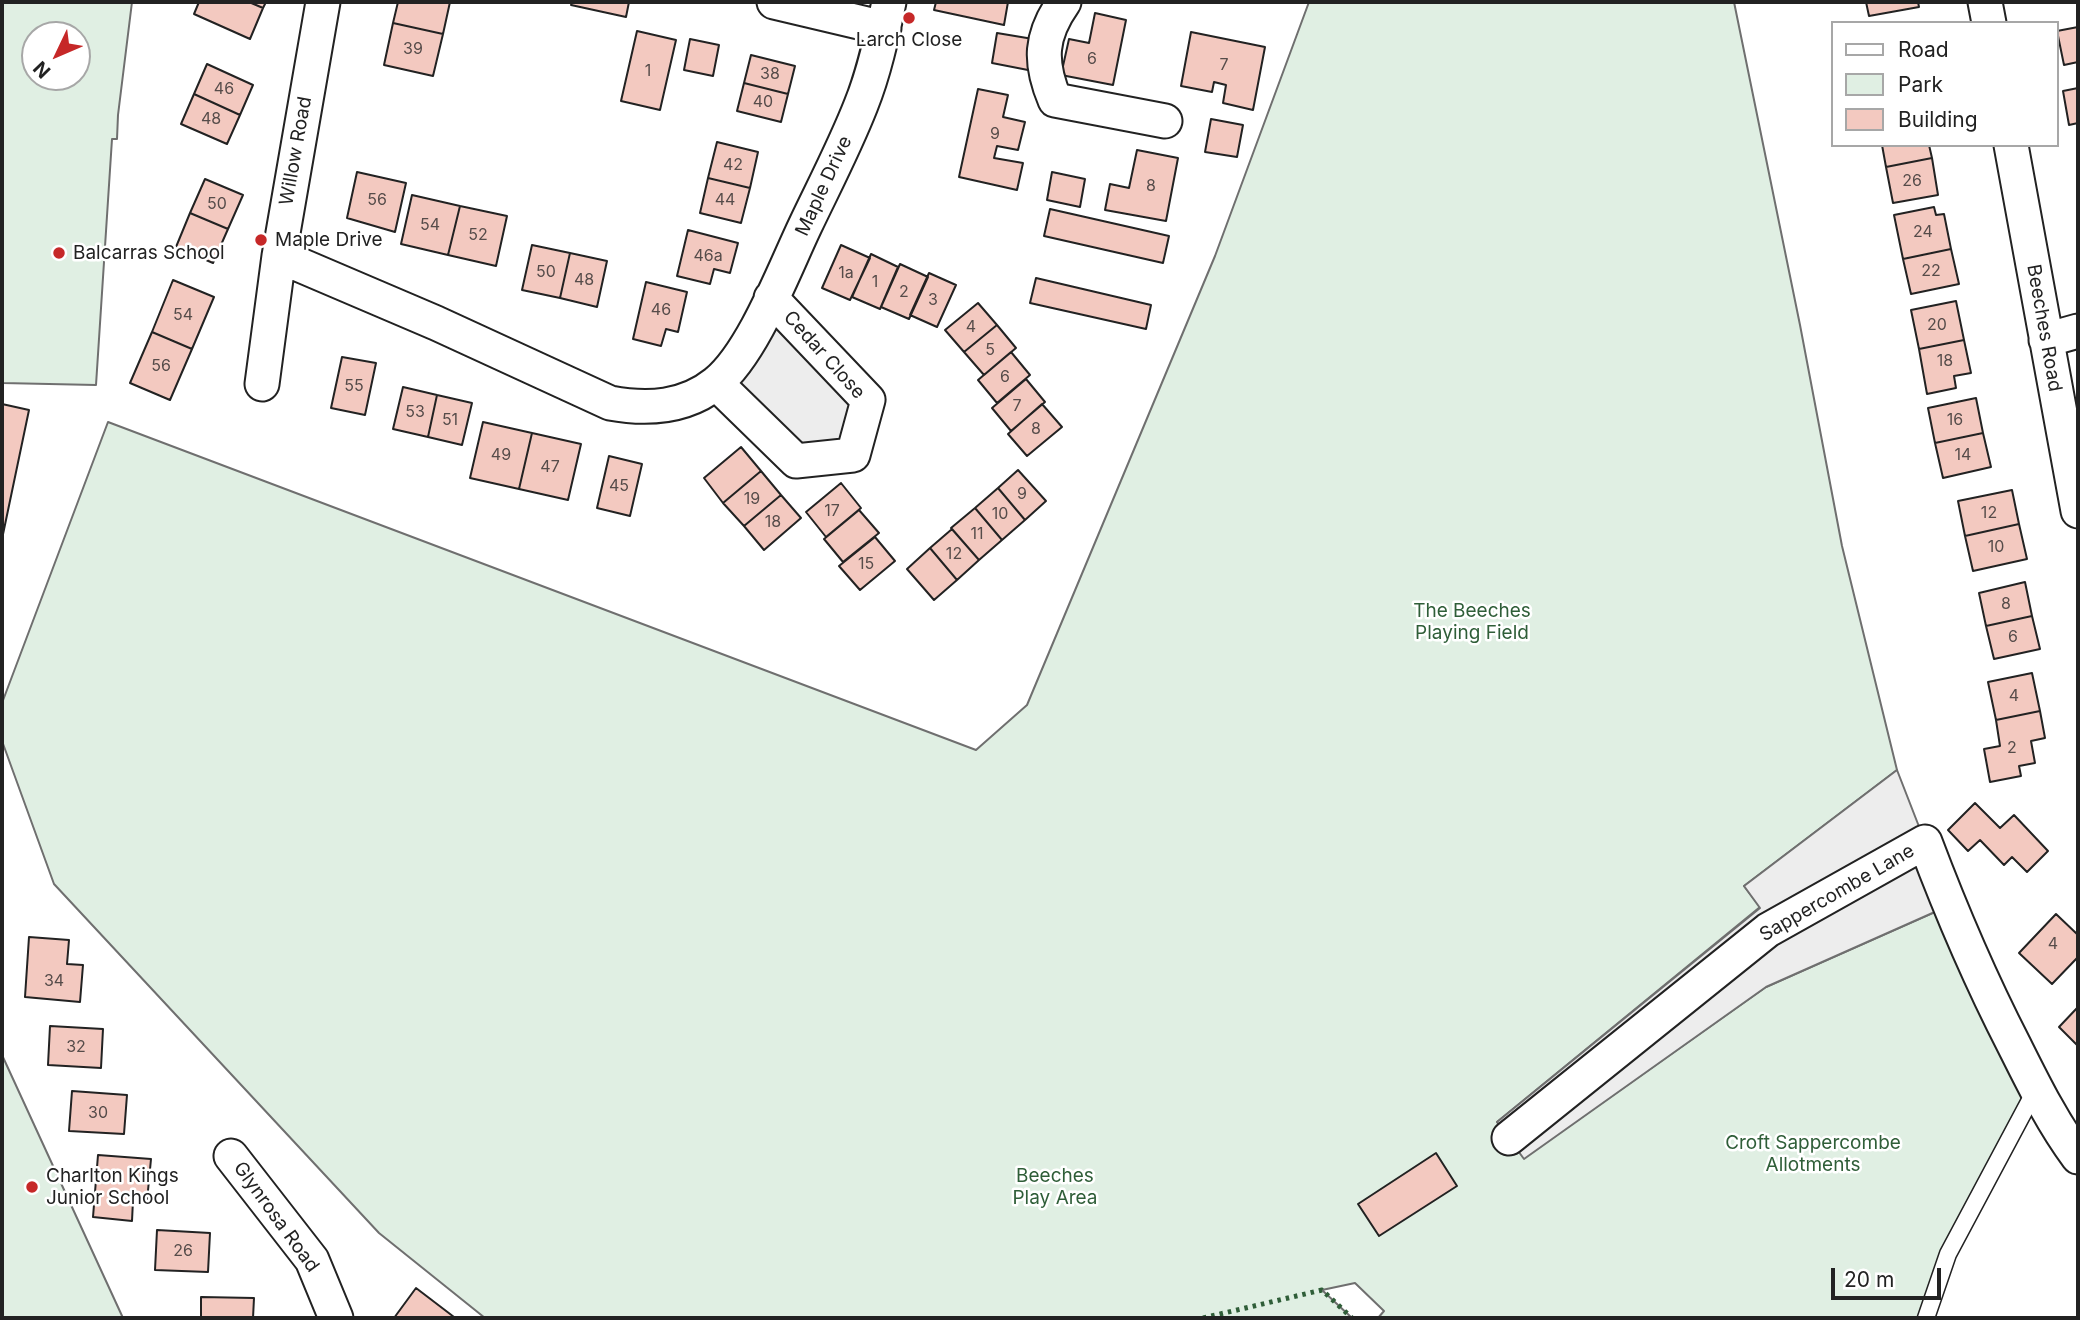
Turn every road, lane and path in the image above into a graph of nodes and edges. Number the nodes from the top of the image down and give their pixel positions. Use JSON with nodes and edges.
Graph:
{"nodes":[{"id":1,"x":323,"y":2,"type":"edge"},
{"id":2,"x":774,"y":2,"type":"edge"},
{"id":3,"x":1064,"y":2,"type":"edge"},
{"id":4,"x":1985,"y":2,"type":"edge"},
{"id":5,"x":886,"y":15,"type":"edge"},
{"id":6,"x":1989,"y":21,"type":"edge"},
{"id":7,"x":1165,"y":121,"type":"dead end"},
{"id":8,"x":2011,"y":147,"type":"edge"},
{"id":9,"x":279,"y":256,"type":"junction"},
{"id":10,"x":771,"y":298,"type":"junction"},
{"id":11,"x":2078,"y":331,"type":"edge"},
{"id":12,"x":2046,"y":340,"type":"junction"},
{"id":13,"x":716,"y":383,"type":"junction"},
{"id":14,"x":262,"y":384,"type":"dead end"},
{"id":15,"x":2078,"y":511,"type":"edge"},
{"id":16,"x":2036,"y":1089,"type":"junction"},
{"id":17,"x":1509,"y":1138,"type":"dead end"},
{"id":18,"x":231,"y":1156,"type":"dead end"},
{"id":19,"x":2078,"y":1157,"type":"edge"},
{"id":20,"x":336,"y":1318,"type":"edge"},
{"id":21,"x":1926,"y":1318,"type":"edge"}],
"edges":[{"from":1,"to":9,"type":"street","name":"Willow Road"},
{"from":2,"to":5,"type":"street"},
{"from":3,"to":7,"type":"street"},
{"from":4,"to":6,"type":"street"},
{"from":5,"to":10,"type":"street","name":"Maple Drive"},
{"from":8,"to":12,"type":"street","name":"Beeches Road"},
{"from":9,"to":13,"type":"street","name":"Maple Drive"},
{"from":9,"to":14,"type":"street","name":"Willow Road"},
{"from":10,"to":13,"type":"street","name":"Maple Drive"},
{"from":10,"to":13,"type":"street","name":"Cedar Close"},
{"from":11,"to":12,"type":"street"},
{"from":12,"to":15,"type":"street","name":"Beeches Road"},
{"from":16,"to":17,"type":"street","name":"Sappercombe Lane"},
{"from":16,"to":19,"type":"street","name":"Sappercombe Lane"},
{"from":16,"to":21,"type":"lane"},
{"from":18,"to":20,"type":"street","name":"Glynrosa Road"}]}
